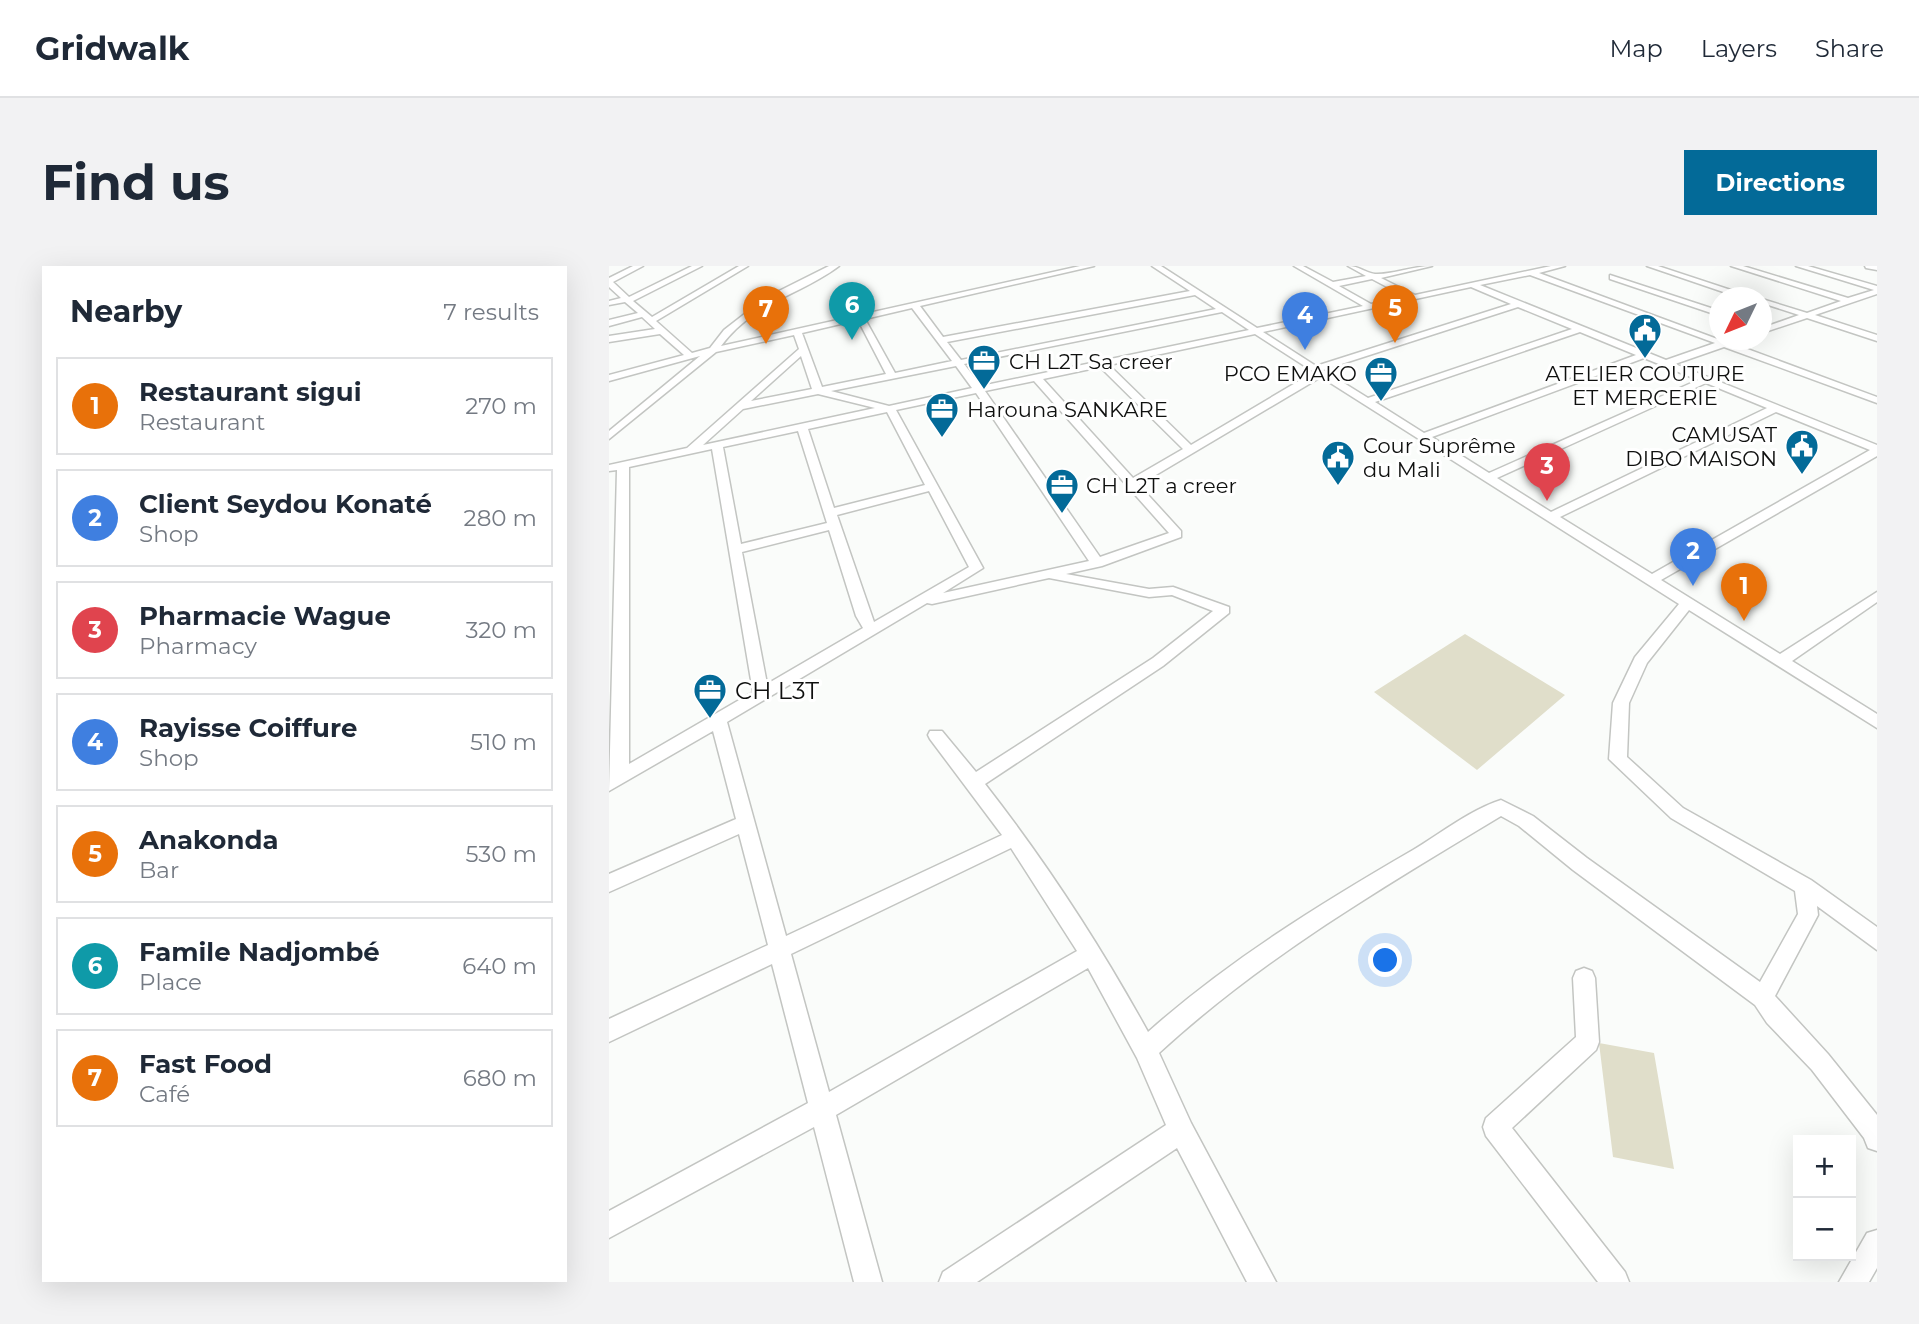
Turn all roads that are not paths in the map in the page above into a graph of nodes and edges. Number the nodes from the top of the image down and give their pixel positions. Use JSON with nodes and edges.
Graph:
{"nodes":[{"id":1,"x":639,"y":266,"type":"edge"},
{"id":2,"x":698,"y":266,"type":"edge"},
{"id":3,"x":744,"y":266,"type":"edge"},
{"id":4,"x":835,"y":266,"type":"edge"},
{"id":5,"x":1090,"y":266,"type":"edge"},
{"id":6,"x":1156,"y":266,"type":"edge"},
{"id":7,"x":1298,"y":266,"type":"edge"},
{"id":8,"x":1352,"y":266,"type":"edge"},
{"id":9,"x":1561,"y":266,"type":"edge"},
{"id":10,"x":1651,"y":266,"type":"edge"},
{"id":11,"x":1735,"y":266,"type":"edge"},
{"id":12,"x":1800,"y":266,"type":"edge"},
{"id":13,"x":1869,"y":266,"type":"edge"},
{"id":14,"x":1412,"y":267,"type":"edge"},
{"id":15,"x":1541,"y":268,"type":"edge"},
{"id":16,"x":1877,"y":268,"type":"edge"},
{"id":17,"x":1427,"y":270,"type":"edge"},
{"id":18,"x":1532,"y":272,"type":"junction"},
{"id":19,"x":1373,"y":276,"type":"junction"},
{"id":20,"x":1612,"y":277,"type":"dead end"},
{"id":21,"x":1447,"y":283,"type":"dead end"},
{"id":22,"x":610,"y":284,"type":"edge"},
{"id":23,"x":1331,"y":285,"type":"junction"},
{"id":24,"x":1472,"y":285,"type":"junction"},
{"id":25,"x":1717,"y":287,"type":"edge"},
{"id":26,"x":1458,"y":288,"type":"junction"},
{"id":27,"x":1877,"y":289,"type":"edge"},
{"id":28,"x":1198,"y":292,"type":"junction"},
{"id":29,"x":1415,"y":298,"type":"junction"},
{"id":30,"x":627,"y":299,"type":"junction"},
{"id":31,"x":1849,"y":300,"type":"junction"},
{"id":32,"x":609,"y":303,"type":"edge"},
{"id":33,"x":1518,"y":304,"type":"junction"},
{"id":34,"x":1772,"y":304,"type":"edge"},
{"id":35,"x":915,"y":306,"type":"junction"},
{"id":36,"x":1371,"y":307,"type":"junction"},
{"id":37,"x":1226,"y":309,"type":"junction"},
{"id":38,"x":1709,"y":310,"type":"edge"},
{"id":39,"x":1806,"y":315,"type":"junction"},
{"id":40,"x":647,"y":317,"type":"junction"},
{"id":41,"x":861,"y":318,"type":"junction"},
{"id":42,"x":609,"y":323,"type":"edge"},
{"id":43,"x":1772,"y":327,"type":"edge"},
{"id":44,"x":1073,"y":328,"type":"junction"},
{"id":45,"x":1579,"y":329,"type":"junction"},
{"id":46,"x":662,"y":331,"type":"junction"},
{"id":47,"x":1260,"y":331,"type":"junction"},
{"id":48,"x":799,"y":332,"type":"junction"},
{"id":49,"x":1709,"y":337,"type":"edge"},
{"id":50,"x":1877,"y":338,"type":"edge"},
{"id":51,"x":609,"y":339,"type":"edge"},
{"id":52,"x":942,"y":340,"type":"junction"},
{"id":53,"x":1092,"y":346,"type":"dead end"},
{"id":54,"x":805,"y":348,"type":"junction"},
{"id":55,"x":1709,"y":348,"type":"edge"},
{"id":56,"x":713,"y":350,"type":"junction"},
{"id":57,"x":1743,"y":350,"type":"edge"},
{"id":58,"x":1643,"y":355,"type":"junction"},
{"id":59,"x":691,"y":357,"type":"junction"},
{"id":60,"x":1104,"y":360,"type":"junction"},
{"id":61,"x":958,"y":363,"type":"junction"},
{"id":62,"x":1665,"y":364,"type":"junction"},
{"id":63,"x":1317,"y":371,"type":"junction"},
{"id":64,"x":892,"y":376,"type":"junction"},
{"id":65,"x":609,"y":378,"type":"edge"},
{"id":66,"x":1037,"y":378,"type":"junction"},
{"id":67,"x":1706,"y":380,"type":"junction"},
{"id":68,"x":979,"y":390,"type":"junction"},
{"id":69,"x":818,"y":391,"type":"junction"},
{"id":70,"x":1877,"y":400,"type":"edge"},
{"id":71,"x":1367,"y":402,"type":"junction"},
{"id":72,"x":739,"y":407,"type":"junction"},
{"id":73,"x":1775,"y":408,"type":"junction"},
{"id":74,"x":890,"y":409,"type":"junction"},
{"id":75,"x":802,"y":427,"type":"junction"},
{"id":76,"x":609,"y":436,"type":"edge"},
{"id":77,"x":1423,"y":437,"type":"junction"},
{"id":78,"x":717,"y":444,"type":"junction"},
{"id":79,"x":691,"y":450,"type":"junction"},
{"id":80,"x":1190,"y":450,"type":"junction"},
{"id":81,"x":1877,"y":450,"type":"edge"},
{"id":82,"x":616,"y":466,"type":"edge"},
{"id":83,"x":1488,"y":478,"type":"junction"},
{"id":84,"x":1132,"y":484,"type":"junction"},
{"id":85,"x":932,"y":487,"type":"junction"},
{"id":86,"x":1550,"y":517,"type":"junction"},
{"id":87,"x":832,"y":519,"type":"junction"},
{"id":88,"x":734,"y":550,"type":"junction"},
{"id":89,"x":1097,"y":564,"type":"junction"},
{"id":90,"x":1048,"y":575,"type":"junction"},
{"id":91,"x":1651,"y":580,"type":"junction"},
{"id":92,"x":615,"y":581,"type":"edge"},
{"id":93,"x":1877,"y":596,"type":"edge"},
{"id":94,"x":1687,"y":603,"type":"junction"},
{"id":95,"x":912,"y":606,"type":"junction"},
{"id":96,"x":871,"y":629,"type":"junction"},
{"id":97,"x":1780,"y":661,"type":"junction"},
{"id":98,"x":761,"y":695,"type":"junction"},
{"id":99,"x":718,"y":719,"type":"junction"},
{"id":100,"x":1877,"y":723,"type":"edge"},
{"id":101,"x":936,"y":735,"type":"dead end"},
{"id":102,"x":614,"y":780,"type":"edge"},
{"id":103,"x":975,"y":782,"type":"junction"},
{"id":104,"x":746,"y":824,"type":"junction"},
{"id":105,"x":1015,"y":837,"type":"junction"},
{"id":106,"x":609,"y":883,"type":"edge"},
{"id":107,"x":1804,"y":886,"type":"junction"},
{"id":108,"x":1877,"y":940,"type":"edge"},
{"id":109,"x":780,"y":949,"type":"junction"},
{"id":110,"x":1090,"y":955,"type":"junction"},
{"id":111,"x":1584,"y":978,"type":"dead end"},
{"id":112,"x":1763,"y":997,"type":"junction"},
{"id":113,"x":609,"y":1031,"type":"edge"},
{"id":114,"x":1145,"y":1050,"type":"junction"},
{"id":115,"x":823,"y":1109,"type":"junction"},
{"id":116,"x":1181,"y":1130,"type":"junction"},
{"id":117,"x":1877,"y":1139,"type":"edge"},
{"id":118,"x":609,"y":1225,"type":"edge"},
{"id":119,"x":1877,"y":1243,"type":"edge"},
{"id":120,"x":868,"y":1282,"type":"edge"},
{"id":121,"x":953,"y":1282,"type":"edge"},
{"id":122,"x":1262,"y":1282,"type":"edge"},
{"id":123,"x":1615,"y":1282,"type":"edge"},
{"id":124,"x":1853,"y":1282,"type":"edge"}],
"edges":[{"from":1,"to":22,"type":"street"},
{"from":2,"to":30,"type":"street"},
{"from":3,"to":40,"type":"street"},
{"from":4,"to":56,"type":"street"},
{"from":5,"to":35,"type":"street"},
{"from":6,"to":28,"type":"street"},
{"from":7,"to":23,"type":"street"},
{"from":8,"to":19,"type":"street"},
{"from":9,"to":15,"type":"street"},
{"from":10,"to":25,"type":"street"},
{"from":11,"to":31,"type":"street"},
{"from":12,"to":27,"type":"street"},
{"from":13,"to":16,"type":"street"},
{"from":14,"to":17,"type":"street"},
{"from":14,"to":19,"type":"street"},
{"from":15,"to":18,"type":"street"},
{"from":18,"to":24,"type":"street"},
{"from":18,"to":49,"type":"street"},
{"from":19,"to":23,"type":"street"},
{"from":19,"to":29,"type":"street"},
{"from":20,"to":38,"type":"street"},
{"from":21,"to":26,"type":"street"},
{"from":22,"to":30,"type":"street"},
{"from":23,"to":36,"type":"street"},
{"from":24,"to":26,"type":"street"},
{"from":24,"to":33,"type":"street"},
{"from":26,"to":29,"type":"street"},
{"from":27,"to":31,"type":"street"},
{"from":28,"to":37,"type":"street"},
{"from":28,"to":44,"type":"street"},
{"from":29,"to":36,"type":"street"},
{"from":30,"to":32,"type":"street"},
{"from":30,"to":40,"type":"street"},
{"from":31,"to":39,"type":"street"},
{"from":33,"to":45,"type":"street"},
{"from":33,"to":63,"type":"street"},
{"from":34,"to":39,"type":"street"},
{"from":35,"to":41,"type":"street"},
{"from":35,"to":52,"type":"street"},
{"from":36,"to":47,"type":"street"},
{"from":37,"to":44,"type":"street"},
{"from":37,"to":47,"type":"street"},
{"from":39,"to":43,"type":"street"},
{"from":39,"to":50,"type":"street"},
{"from":40,"to":42,"type":"street"},
{"from":40,"to":46,"type":"street"},
{"from":41,"to":48,"type":"street"},
{"from":41,"to":64,"type":"street"},
{"from":44,"to":52,"type":"street"},
{"from":44,"to":53,"type":"street"},
{"from":44,"to":61,"type":"street"},
{"from":45,"to":58,"type":"street"},
{"from":45,"to":71,"type":"street"},
{"from":46,"to":51,"type":"street"},
{"from":46,"to":59,"type":"street"},
{"from":47,"to":60,"type":"street"},
{"from":47,"to":63,"type":"street"},
{"from":48,"to":54,"type":"street"},
{"from":48,"to":56,"type":"street"},
{"from":52,"to":61,"type":"street"},
{"from":54,"to":69,"type":"street"},
{"from":54,"to":72,"type":"street"},
{"from":55,"to":62,"type":"street"},
{"from":56,"to":59,"type":"street"},
{"from":56,"to":76,"type":"street"},
{"from":57,"to":70,"type":"street"},
{"from":58,"to":62,"type":"street"},
{"from":58,"to":77,"type":"street"},
{"from":59,"to":65,"type":"street"},
{"from":60,"to":66,"type":"street"},
{"from":60,"to":80,"type":"street"},
{"from":61,"to":64,"type":"street"},
{"from":61,"to":68,"type":"street"},
{"from":62,"to":67,"type":"street"},
{"from":63,"to":71,"type":"street"},
{"from":63,"to":80,"type":"street"},
{"from":64,"to":69,"type":"street"},
{"from":66,"to":68,"type":"street"},
{"from":66,"to":84,"type":"street"},
{"from":67,"to":73,"type":"street"},
{"from":67,"to":83,"type":"street"},
{"from":68,"to":74,"type":"street"},
{"from":68,"to":89,"type":"street"},
{"from":69,"to":72,"type":"street"},
{"from":69,"to":74,"type":"street"},
{"from":71,"to":77,"type":"street"},
{"from":72,"to":79,"type":"street"},
{"from":73,"to":81,"type":"street"},
{"from":73,"to":86,"type":"street"},
{"from":74,"to":75,"type":"street"},
{"from":74,"to":85,"type":"street"},
{"from":75,"to":78,"type":"street"},
{"from":75,"to":87,"type":"street"},
{"from":77,"to":83,"type":"street"},
{"from":78,"to":79,"type":"street"},
{"from":78,"to":88,"type":"street"},
{"from":79,"to":82,"type":"street"},
{"from":80,"to":84,"type":"street"},
{"from":81,"to":91,"type":"street"},
{"from":82,"to":92,"type":"street"},
{"from":83,"to":86,"type":"street"},
{"from":84,"to":89,"type":"street"},
{"from":85,"to":87,"type":"street"},
{"from":85,"to":95,"type":"street"},
{"from":86,"to":91,"type":"street"},
{"from":87,"to":88,"type":"street"},
{"from":87,"to":96,"type":"street"},
{"from":88,"to":98,"type":"street"},
{"from":89,"to":90,"type":"street"},
{"from":90,"to":95,"type":"street"},
{"from":90,"to":103,"type":"street"},
{"from":91,"to":94,"type":"street"},
{"from":92,"to":102,"type":"street"},
{"from":93,"to":97,"type":"street"},
{"from":94,"to":97,"type":"street"},
{"from":94,"to":107,"type":"street"},
{"from":95,"to":96,"type":"street"},
{"from":96,"to":98,"type":"street"},
{"from":97,"to":100,"type":"street"},
{"from":98,"to":99,"type":"street"},
{"from":99,"to":102,"type":"street"},
{"from":99,"to":104,"type":"street"},
{"from":101,"to":103,"type":"street"},
{"from":103,"to":105,"type":"street"},
{"from":104,"to":106,"type":"street"},
{"from":104,"to":109,"type":"street"},
{"from":105,"to":109,"type":"street"},
{"from":105,"to":110,"type":"street"},
{"from":107,"to":108,"type":"street"},
{"from":107,"to":112,"type":"street"},
{"from":109,"to":113,"type":"street"},
{"from":109,"to":115,"type":"street"},
{"from":110,"to":114,"type":"street"},
{"from":110,"to":115,"type":"street"},
{"from":111,"to":123,"type":"street"},
{"from":112,"to":114,"type":"street"},
{"from":112,"to":117,"type":"street"},
{"from":114,"to":116,"type":"street"},
{"from":115,"to":118,"type":"street"},
{"from":115,"to":120,"type":"street"},
{"from":116,"to":121,"type":"street"},
{"from":116,"to":122,"type":"street"},
{"from":119,"to":124,"type":"street"}]}
